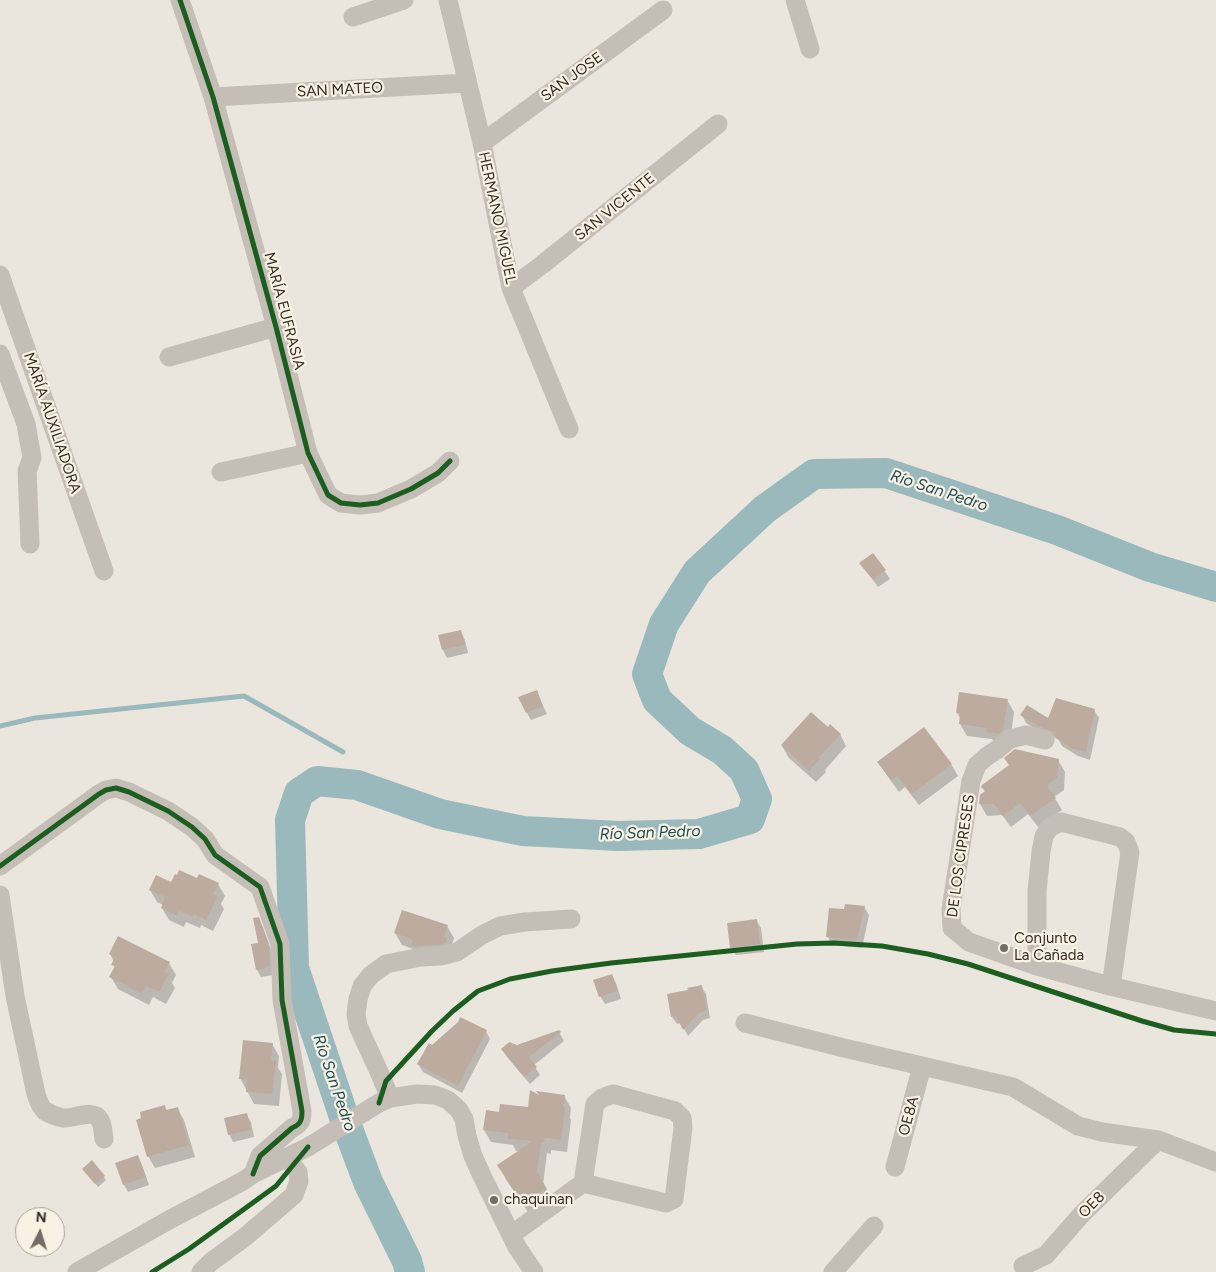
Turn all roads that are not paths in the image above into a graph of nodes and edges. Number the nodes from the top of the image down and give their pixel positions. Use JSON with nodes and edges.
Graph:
{"nodes":[{"id":1,"x":180,"y":0,"type":"edge"},
{"id":2,"x":404,"y":0,"type":"edge"},
{"id":3,"x":448,"y":0,"type":"edge"},
{"id":4,"x":795,"y":0,"type":"edge"},
{"id":5,"x":663,"y":10,"type":"dead end"},
{"id":6,"x":354,"y":17,"type":"dead end"},
{"id":7,"x":810,"y":48,"type":"dead end"},
{"id":8,"x":467,"y":83,"type":"junction"},
{"id":9,"x":213,"y":97,"type":"junction"},
{"id":10,"x":718,"y":124,"type":"dead end"},
{"id":11,"x":482,"y":143,"type":"junction"},
{"id":12,"x":0,"y":276,"type":"edge"},
{"id":13,"x":511,"y":288,"type":"junction"},
{"id":14,"x":276,"y":327,"type":"junction"},
{"id":15,"x":0,"y":354,"type":"edge"},
{"id":16,"x":169,"y":358,"type":"dead end"},
{"id":17,"x":569,"y":429,"type":"dead end"},
{"id":18,"x":61,"y":449,"type":"junction"},
{"id":19,"x":308,"y":453,"type":"junction"},
{"id":20,"x":32,"y":458,"type":"junction"},
{"id":21,"x":450,"y":461,"type":"dead end"},
{"id":22,"x":221,"y":472,"type":"dead end"},
{"id":23,"x":30,"y":544,"type":"dead end"},
{"id":24,"x":104,"y":572,"type":"dead end"},
{"id":25,"x":1045,"y":740,"type":"dead end"},
{"id":26,"x":0,"y":866,"type":"edge"},
{"id":27,"x":0,"y":895,"type":"edge"},
{"id":28,"x":571,"y":919,"type":"dead end"},
{"id":29,"x":1038,"y":966,"type":"junction"},
{"id":30,"x":1110,"y":986,"type":"junction"},
{"id":31,"x":1216,"y":1011,"type":"edge"},
{"id":32,"x":745,"y":1023,"type":"dead end"},
{"id":33,"x":922,"y":1066,"type":"junction"},
{"id":34,"x":381,"y":1102,"type":"junction"},
{"id":35,"x":104,"y":1139,"type":"dead end"},
{"id":36,"x":1158,"y":1140,"type":"junction"},
{"id":37,"x":287,"y":1158,"type":"junction"},
{"id":38,"x":1216,"y":1162,"type":"edge"},
{"id":39,"x":895,"y":1167,"type":"dead end"},
{"id":40,"x":253,"y":1174,"type":"junction"},
{"id":41,"x":583,"y":1183,"type":"junction"},
{"id":42,"x":874,"y":1226,"type":"dead end"},
{"id":43,"x":511,"y":1235,"type":"junction"},
{"id":44,"x":1023,"y":1266,"type":"dead end"},
{"id":45,"x":77,"y":1272,"type":"edge"},
{"id":46,"x":201,"y":1272,"type":"edge"},
{"id":47,"x":534,"y":1272,"type":"edge"},
{"id":48,"x":834,"y":1272,"type":"edge"}],
"edges":[{"from":1,"to":9,"type":"street","name":"MARÍA EUFRASIA"},
{"from":2,"to":6,"type":"street"},
{"from":3,"to":8,"type":"street","name":"HERMANO MIGUEL"},
{"from":4,"to":7,"type":"street"},
{"from":5,"to":11,"type":"street","name":"SAN JOSE"},
{"from":8,"to":9,"type":"street","name":"SAN MATEO"},
{"from":8,"to":11,"type":"street","name":"HERMANO MIGUEL"},
{"from":9,"to":14,"type":"street","name":"MARÍA EUFRASIA"},
{"from":10,"to":13,"type":"street","name":"SAN VICENTE"},
{"from":11,"to":13,"type":"street","name":"HERMANO MIGUEL"},
{"from":12,"to":18,"type":"street","name":"MARÍA AUXILIADORA"},
{"from":13,"to":17,"type":"street","name":"HERMANO MIGUEL"},
{"from":14,"to":16,"type":"street"},
{"from":14,"to":19,"type":"street","name":"MARÍA EUFRASIA"},
{"from":15,"to":20,"type":"street"},
{"from":18,"to":20,"type":"street"},
{"from":18,"to":24,"type":"street","name":"MARÍA AUXILIADORA"},
{"from":19,"to":21,"type":"street","name":"MARÍA EUFRASIA"},
{"from":19,"to":22,"type":"street"},
{"from":20,"to":23,"type":"street"},
{"from":25,"to":29,"type":"street","name":"DE LOS CIPRESES"},
{"from":26,"to":40,"type":"street"},
{"from":27,"to":35,"type":"street"},
{"from":28,"to":34,"type":"street"},
{"from":29,"to":30,"type":"street","name":"DE LOS CIPRESES"},
{"from":29,"to":30,"type":"street"},
{"from":30,"to":31,"type":"street","name":"DE LOS CIPRESES"},
{"from":32,"to":33,"type":"street"},
{"from":33,"to":36,"type":"street"},
{"from":33,"to":39,"type":"street","name":"OE8A"},
{"from":34,"to":37,"type":"street"},
{"from":34,"to":43,"type":"street"},
{"from":36,"to":38,"type":"street"},
{"from":36,"to":44,"type":"street","name":"OE8"},
{"from":37,"to":40,"type":"street"},
{"from":37,"to":46,"type":"street"},
{"from":40,"to":45,"type":"street"},
{"from":41,"to":41,"type":"street"},
{"from":41,"to":43,"type":"street"},
{"from":42,"to":48,"type":"street"},
{"from":43,"to":47,"type":"street"}]}
